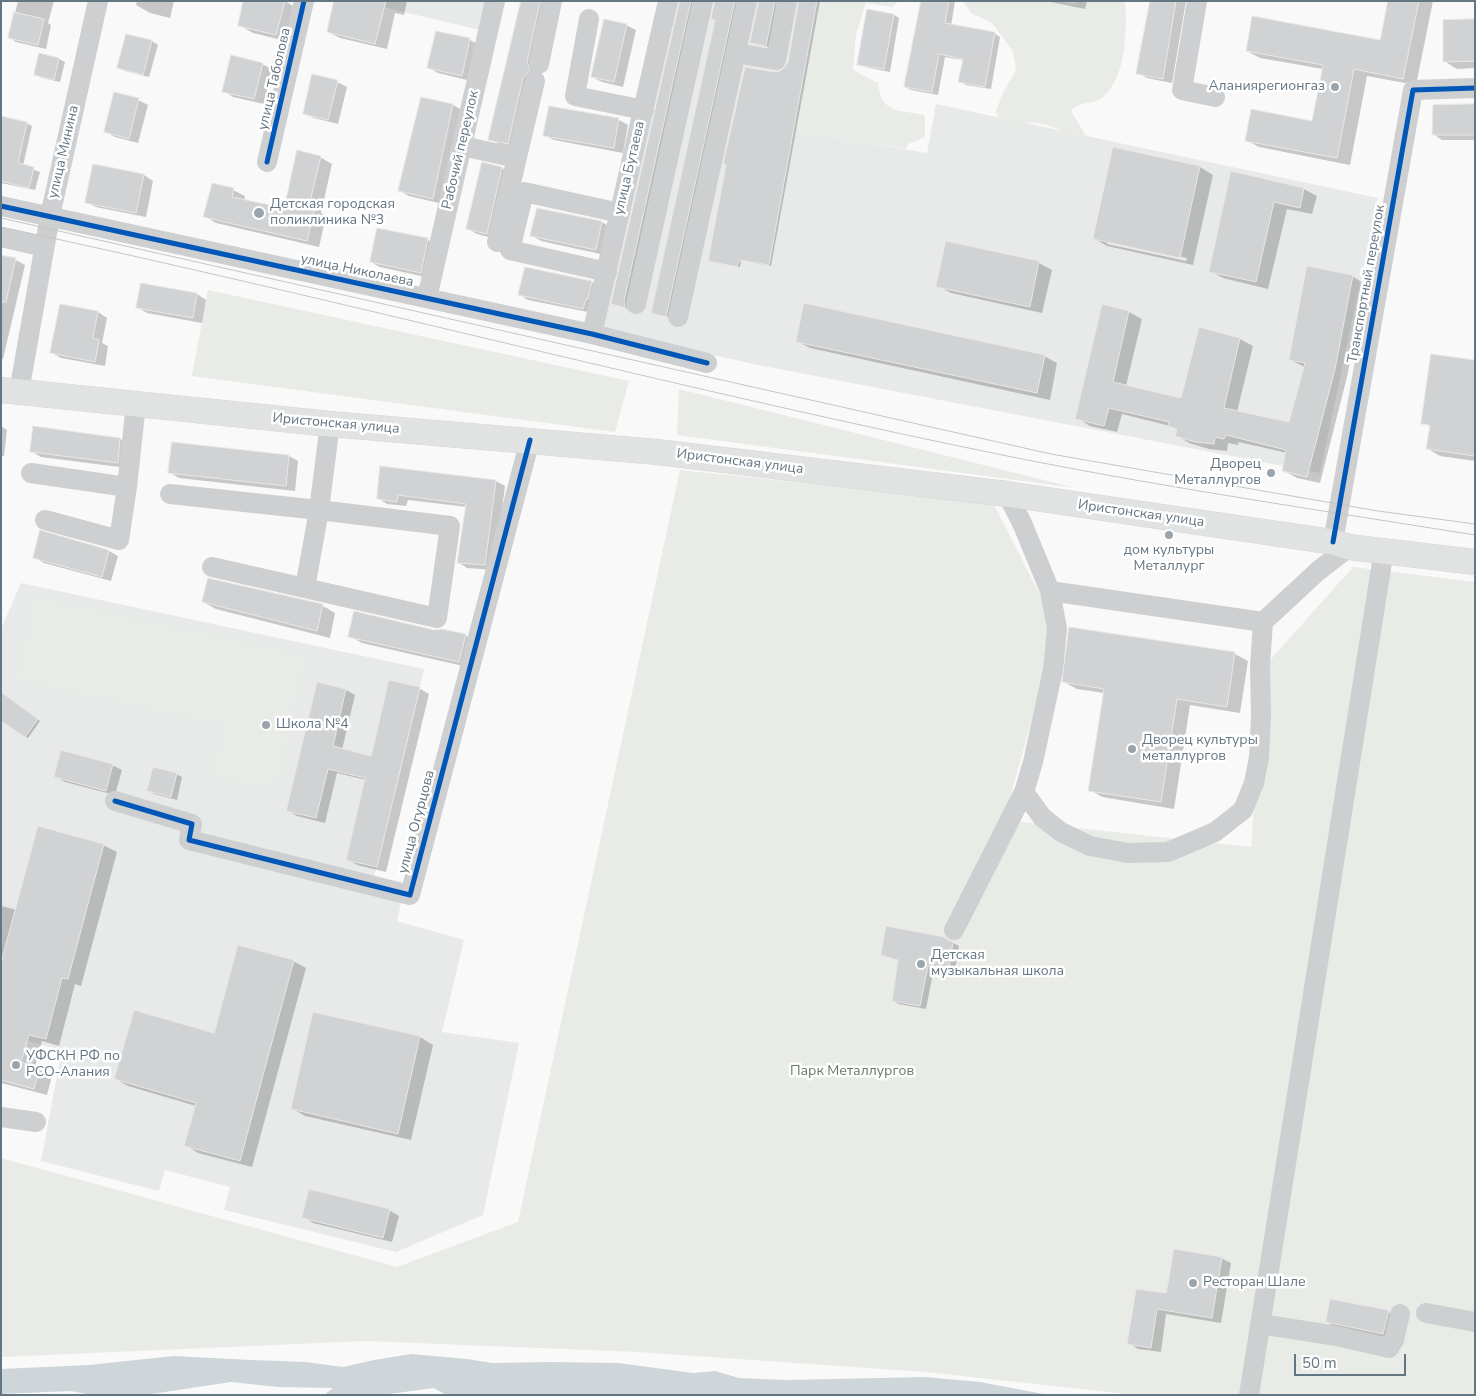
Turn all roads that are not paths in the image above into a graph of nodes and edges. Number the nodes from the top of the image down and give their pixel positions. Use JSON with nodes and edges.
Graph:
{"nodes":[{"id":1,"x":98,"y":1,"type":"edge"},
{"id":2,"x":304,"y":1,"type":"edge"},
{"id":3,"x":495,"y":1,"type":"edge"},
{"id":4,"x":552,"y":1,"type":"edge"},
{"id":5,"x":668,"y":1,"type":"edge"},
{"id":6,"x":703,"y":1,"type":"edge"},
{"id":7,"x":747,"y":1,"type":"edge"},
{"id":8,"x":787,"y":1,"type":"edge"},
{"id":9,"x":1197,"y":1,"type":"edge"},
{"id":10,"x":589,"y":19,"type":"dead end"},
{"id":11,"x":736,"y":53,"type":"junction"},
{"id":12,"x":1475,"y":88,"type":"edge"},
{"id":13,"x":1215,"y":97,"type":"dead end"},
{"id":14,"x":644,"y":110,"type":"junction"},
{"id":15,"x":462,"y":146,"type":"junction"},
{"id":16,"x":517,"y":158,"type":"junction"},
{"id":17,"x":267,"y":162,"type":"dead end"},
{"id":18,"x":1,"y":206,"type":"edge"},
{"id":19,"x":620,"y":213,"type":"junction"},
{"id":20,"x":50,"y":216,"type":"junction"},
{"id":21,"x":1,"y":237,"type":"edge"},
{"id":22,"x":498,"y":242,"type":"dead end"},
{"id":23,"x":44,"y":247,"type":"junction"},
{"id":24,"x":607,"y":272,"type":"junction"},
{"id":25,"x":427,"y":298,"type":"junction"},
{"id":26,"x":636,"y":304,"type":"dead end"},
{"id":27,"x":678,"y":317,"type":"dead end"},
{"id":28,"x":592,"y":334,"type":"junction"},
{"id":29,"x":707,"y":363,"type":"dead end"},
{"id":30,"x":10,"y":391,"type":"edge"},
{"id":31,"x":136,"y":404,"type":"junction"},
{"id":32,"x":330,"y":424,"type":"junction"},
{"id":33,"x":530,"y":440,"type":"junction"},
{"id":34,"x":31,"y":473,"type":"dead end"},
{"id":35,"x":127,"y":487,"type":"junction"},
{"id":36,"x":170,"y":494,"type":"dead end"},
{"id":37,"x":1007,"y":494,"type":"junction"},
{"id":38,"x":319,"y":510,"type":"junction"},
{"id":39,"x":46,"y":520,"type":"dead end"},
{"id":40,"x":1341,"y":544,"type":"junction"},
{"id":41,"x":1384,"y":550,"type":"junction"},
{"id":42,"x":1475,"y":562,"type":"edge"},
{"id":43,"x":212,"y":567,"type":"dead end"},
{"id":44,"x":304,"y":588,"type":"junction"},
{"id":45,"x":1050,"y":591,"type":"junction"},
{"id":46,"x":1263,"y":622,"type":"junction"},
{"id":47,"x":1024,"y":792,"type":"junction"},
{"id":48,"x":114,"y":801,"type":"dead end"},
{"id":49,"x":954,"y":930,"type":"dead end"},
{"id":50,"x":1,"y":1117,"type":"edge"},
{"id":51,"x":36,"y":1122,"type":"dead end"},
{"id":52,"x":1426,"y":1312,"type":"dead end"},
{"id":53,"x":1400,"y":1314,"type":"dead end"},
{"id":54,"x":1475,"y":1322,"type":"edge"},
{"id":55,"x":1260,"y":1324,"type":"junction"},
{"id":56,"x":1249,"y":1395,"type":"edge"}],
"edges":[{"from":1,"to":20,"type":"street","name":"улица Минина"},
{"from":2,"to":17,"type":"street","name":"улица Таболова"},
{"from":3,"to":15,"type":"street","name":"Рабочий переулок"},
{"from":4,"to":16,"type":"street"},
{"from":5,"to":14,"type":"street","name":"улица Бутаева"},
{"from":6,"to":26,"type":"street"},
{"from":7,"to":11,"type":"street"},
{"from":8,"to":11,"type":"street"},
{"from":9,"to":13,"type":"street"},
{"from":10,"to":14,"type":"street"},
{"from":11,"to":27,"type":"street"},
{"from":12,"to":40,"type":"street","name":"Транспортный переулок"},
{"from":14,"to":19,"type":"street","name":"улица Бутаева"},
{"from":15,"to":16,"type":"street"},
{"from":15,"to":25,"type":"street","name":"Рабочий переулок"},
{"from":16,"to":22,"type":"street"},
{"from":18,"to":20,"type":"street","name":"улица Николаева"},
{"from":19,"to":24,"type":"street","name":"улица Бутаева"},
{"from":19,"to":24,"type":"street"},
{"from":20,"to":23,"type":"street","name":"улица Минина"},
{"from":20,"to":25,"type":"street","name":"улица Николаева"},
{"from":21,"to":23,"type":"street"},
{"from":23,"to":30,"type":"street","name":"улица Минина"},
{"from":24,"to":28,"type":"street","name":"улица Бутаева"},
{"from":25,"to":28,"type":"street","name":"улица Николаева"},
{"from":28,"to":29,"type":"street","name":"улица Николаева"},
{"from":30,"to":31,"type":"main road","name":"Иристонская улица"},
{"from":31,"to":32,"type":"main road","name":"Иристонская улица"},
{"from":31,"to":35,"type":"street"},
{"from":32,"to":33,"type":"main road","name":"Иристонская улица"},
{"from":32,"to":38,"type":"street"},
{"from":33,"to":37,"type":"main road","name":"Иристонская улица"},
{"from":33,"to":48,"type":"street","name":"улица Огурцова"},
{"from":34,"to":35,"type":"street"},
{"from":35,"to":39,"type":"street"},
{"from":36,"to":38,"type":"street"},
{"from":37,"to":40,"type":"main road","name":"Иристонская улица"},
{"from":37,"to":45,"type":"street"},
{"from":38,"to":44,"type":"street"},
{"from":38,"to":44,"type":"street"},
{"from":40,"to":41,"type":"main road","name":"Иристонская улица"},
{"from":40,"to":46,"type":"street"},
{"from":41,"to":42,"type":"main road","name":"Иристонская улица"},
{"from":41,"to":55,"type":"street"},
{"from":43,"to":44,"type":"street"},
{"from":45,"to":46,"type":"street"},
{"from":45,"to":47,"type":"street"},
{"from":46,"to":47,"type":"street"},
{"from":47,"to":49,"type":"street"},
{"from":50,"to":51,"type":"street"},
{"from":52,"to":54,"type":"street"},
{"from":53,"to":55,"type":"street"},
{"from":55,"to":56,"type":"street"}]}
